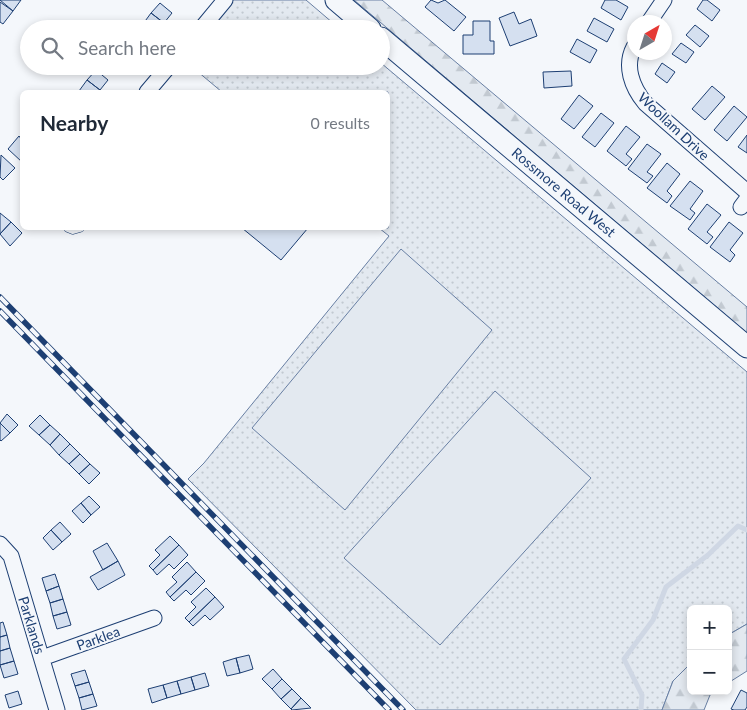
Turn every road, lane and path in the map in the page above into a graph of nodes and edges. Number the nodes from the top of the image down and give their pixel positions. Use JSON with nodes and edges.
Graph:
{"nodes":[{"id":1,"x":225,"y":0,"type":"edge"},
{"id":2,"x":336,"y":0,"type":"edge"},
{"id":3,"x":664,"y":0,"type":"edge"},
{"id":4,"x":654,"y":15,"type":"edge"},
{"id":5,"x":208,"y":20,"type":"edge"},
{"id":6,"x":359,"y":20,"type":"edge"},
{"id":7,"x":390,"y":46,"type":"edge"},
{"id":8,"x":630,"y":60,"type":"edge"},
{"id":9,"x":161,"y":75,"type":"edge"},
{"id":10,"x":149,"y":90,"type":"edge"},
{"id":11,"x":747,"y":192,"type":"edge"},
{"id":12,"x":747,"y":346,"type":"edge"},
{"id":13,"x":0,"y":544,"type":"edge"},
{"id":14,"x":154,"y":618,"type":"dead end"},
{"id":15,"x":42,"y":658,"type":"junction"},
{"id":16,"x":57,"y":710,"type":"edge"}],
"edges":[{"from":1,"to":5,"type":"street"},
{"from":2,"to":6,"type":"main road"},
{"from":3,"to":4,"type":"street"},
{"from":7,"to":12,"type":"main road","name":"Rossmore Road West"},
{"from":8,"to":11,"type":"street","name":"Woollam Drive"},
{"from":9,"to":10,"type":"street"},
{"from":13,"to":15,"type":"street","name":"Parklands"},
{"from":14,"to":15,"type":"street","name":"Parklea"},
{"from":15,"to":16,"type":"street","name":"Parklands"}]}
